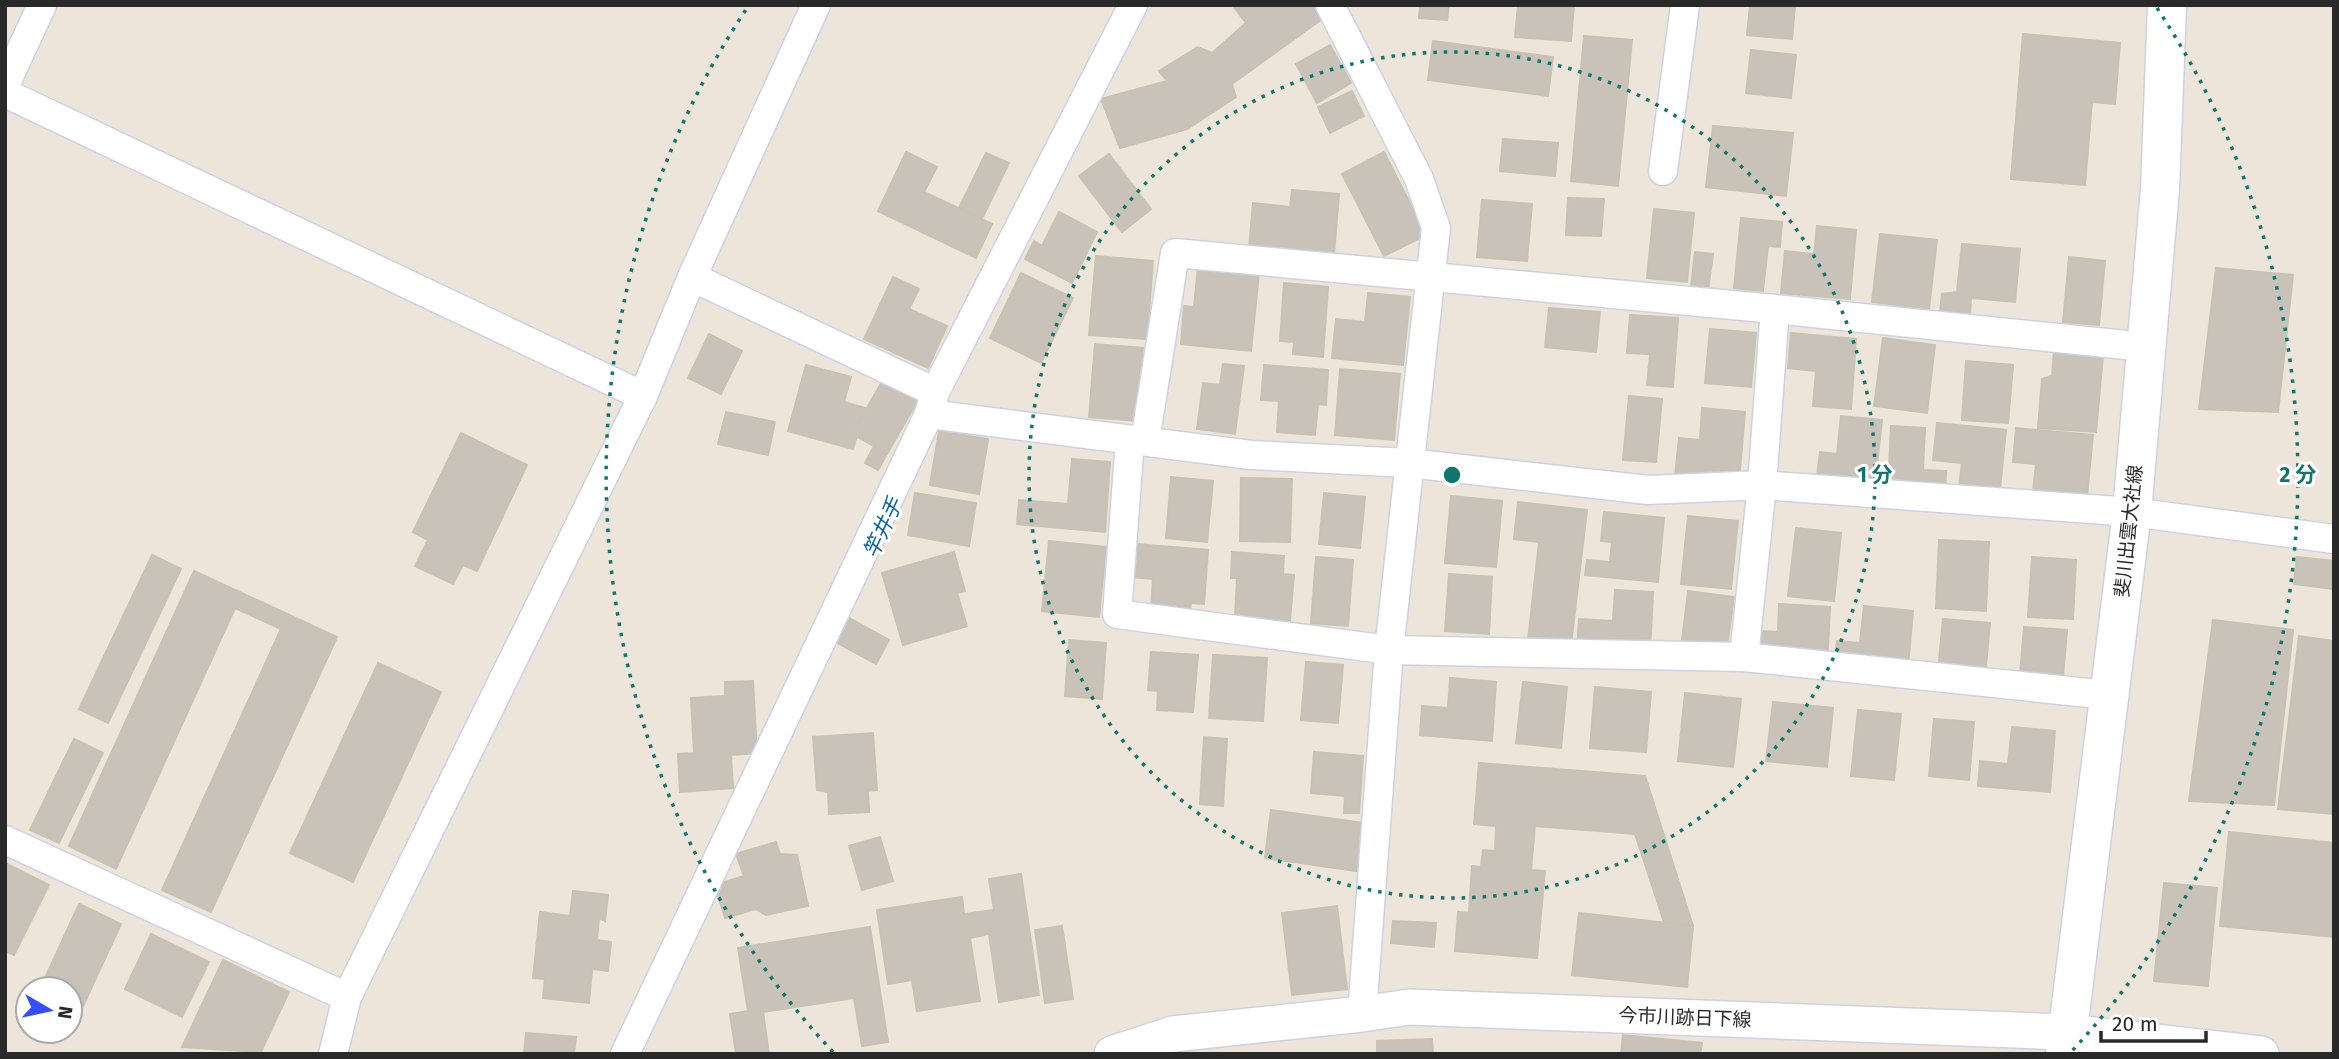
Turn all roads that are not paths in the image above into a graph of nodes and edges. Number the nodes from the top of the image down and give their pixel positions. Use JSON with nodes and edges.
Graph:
{"nodes":[{"id":1,"x":42,"y":5,"type":"edge"},
{"id":2,"x":816,"y":5,"type":"edge"},
{"id":3,"x":1133,"y":5,"type":"edge"},
{"id":4,"x":1330,"y":5,"type":"edge"},
{"id":5,"x":1685,"y":5,"type":"edge"},
{"id":6,"x":2166,"y":5,"type":"edge"},
{"id":7,"x":5,"y":85,"type":"edge"},
{"id":8,"x":5,"y":93,"type":"edge"},
{"id":9,"x":1663,"y":171,"type":"dead end"},
{"id":10,"x":692,"y":277,"type":"junction"},
{"id":11,"x":1431,"y":278,"type":"junction"},
{"id":12,"x":1775,"y":309,"type":"junction"},
{"id":13,"x":2145,"y":347,"type":"junction"},
{"id":14,"x":643,"y":396,"type":"junction"},
{"id":15,"x":932,"y":403,"type":"junction"},
{"id":16,"x":1137,"y":440,"type":"junction"},
{"id":17,"x":1409,"y":463,"type":"junction"},
{"id":18,"x":1762,"y":485,"type":"junction"},
{"id":19,"x":2132,"y":512,"type":"junction"},
{"id":20,"x":2334,"y":539,"type":"edge"},
{"id":21,"x":1389,"y":650,"type":"junction"},
{"id":22,"x":1744,"y":657,"type":"junction"},
{"id":23,"x":2108,"y":695,"type":"junction"},
{"id":24,"x":5,"y":840,"type":"edge"},
{"id":25,"x":347,"y":998,"type":"junction"},
{"id":26,"x":1362,"y":1014,"type":"junction"},
{"id":27,"x":2066,"y":1043,"type":"edge"},
{"id":28,"x":333,"y":1054,"type":"edge"},
{"id":29,"x":625,"y":1054,"type":"edge"},
{"id":30,"x":1112,"y":1054,"type":"edge"},
{"id":31,"x":2261,"y":1054,"type":"edge"}],
"edges":[{"from":1,"to":7,"type":"street"},
{"from":2,"to":10,"type":"street"},
{"from":3,"to":15,"type":"street"},
{"from":4,"to":11,"type":"street"},
{"from":5,"to":9,"type":"street"},
{"from":6,"to":13,"type":"main road","name":"斐川出雲大社線"},
{"from":8,"to":14,"type":"street"},
{"from":10,"to":14,"type":"street"},
{"from":10,"to":15,"type":"street"},
{"from":11,"to":12,"type":"street"},
{"from":11,"to":16,"type":"street"},
{"from":11,"to":17,"type":"street"},
{"from":12,"to":13,"type":"street"},
{"from":12,"to":18,"type":"street"},
{"from":13,"to":19,"type":"main road","name":"斐川出雲大社線"},
{"from":14,"to":25,"type":"street"},
{"from":15,"to":16,"type":"street"},
{"from":15,"to":29,"type":"street"},
{"from":16,"to":17,"type":"street"},
{"from":16,"to":21,"type":"street"},
{"from":17,"to":18,"type":"street"},
{"from":17,"to":21,"type":"street"},
{"from":18,"to":19,"type":"street"},
{"from":18,"to":22,"type":"street"},
{"from":19,"to":20,"type":"street"},
{"from":19,"to":23,"type":"main road","name":"斐川出雲大社線"},
{"from":21,"to":22,"type":"street"},
{"from":21,"to":26,"type":"street"},
{"from":22,"to":23,"type":"street"},
{"from":23,"to":27,"type":"main road","name":"斐川出雲大社線"},
{"from":24,"to":25,"type":"street"},
{"from":25,"to":28,"type":"street"},
{"from":26,"to":27,"type":"street","name":"今市川跡日下線"},
{"from":26,"to":30,"type":"street","name":"今市川跡日下線"},
{"from":27,"to":31,"type":"street","name":"今市川跡日下線"}]}
